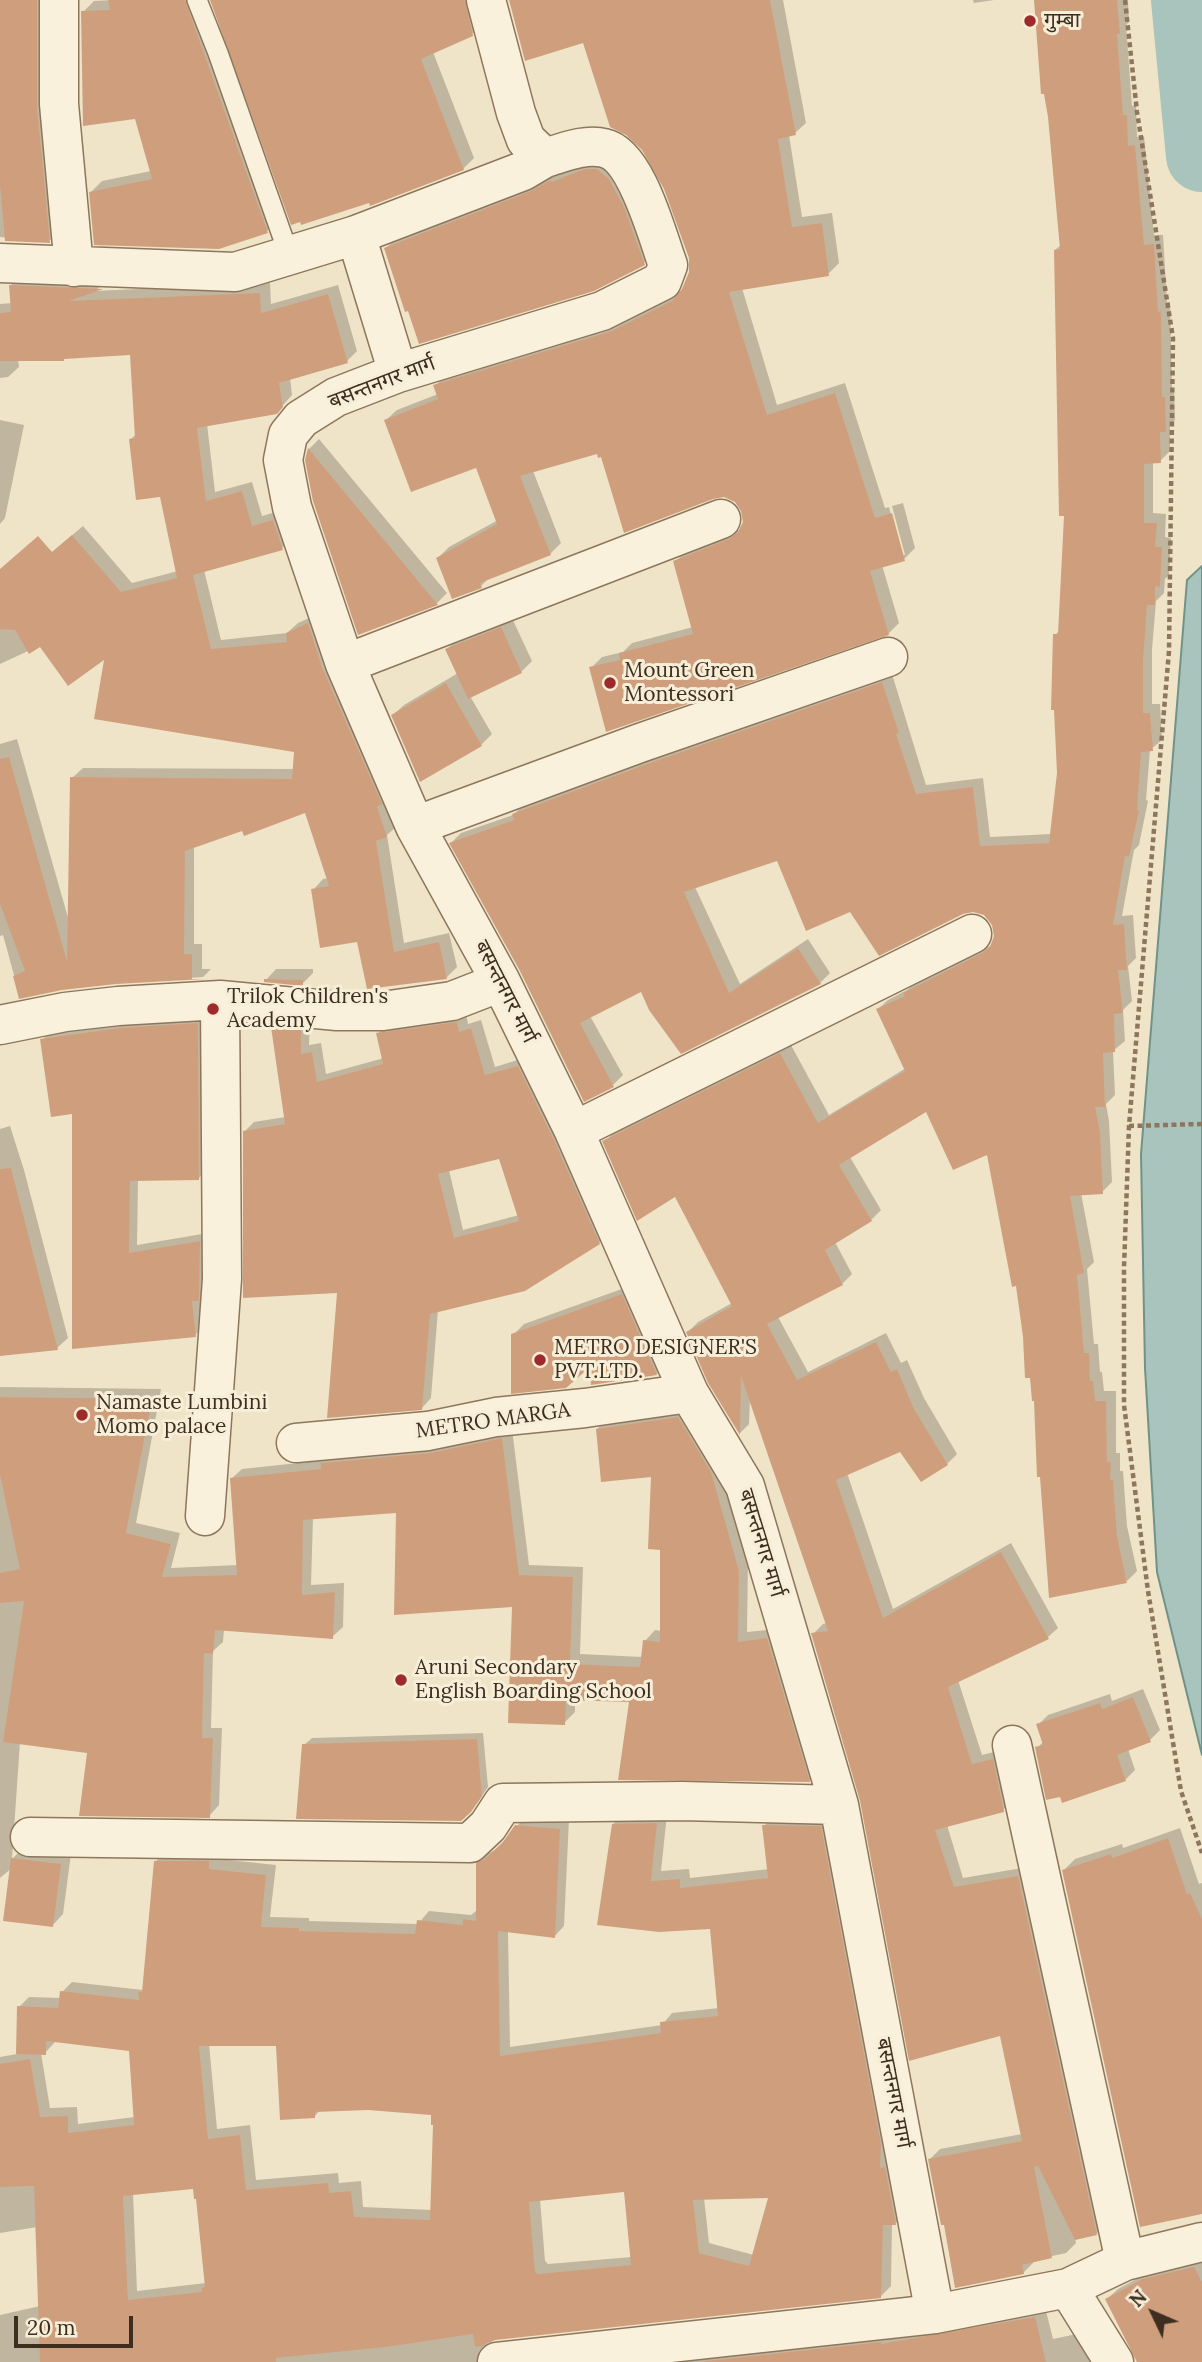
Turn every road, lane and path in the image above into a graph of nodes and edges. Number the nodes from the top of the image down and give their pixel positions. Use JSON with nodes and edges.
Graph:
{"nodes":[{"id":1,"x":59,"y":0,"type":"edge"},
{"id":2,"x":197,"y":0,"type":"edge"},
{"id":3,"x":486,"y":0,"type":"edge"},
{"id":4,"x":1125,"y":0,"type":"edge"},
{"id":5,"x":545,"y":158,"type":"junction"},
{"id":6,"x":356,"y":235,"type":"junction"},
{"id":7,"x":289,"y":255,"type":"junction"},
{"id":8,"x":0,"y":263,"type":"edge"},
{"id":9,"x":74,"y":267,"type":"junction"},
{"id":10,"x":398,"y":373,"type":"junction"},
{"id":11,"x":721,"y":519,"type":"dead end"},
{"id":12,"x":888,"y":657,"type":"dead end"},
{"id":13,"x":345,"y":664,"type":"junction"},
{"id":14,"x":415,"y":826,"type":"junction"},
{"id":15,"x":972,"y":934,"type":"dead end"},
{"id":16,"x":501,"y":982,"type":"junction"},
{"id":17,"x":220,"y":1000,"type":"junction"},
{"id":18,"x":0,"y":1025,"type":"edge"},
{"id":19,"x":1202,"y":1124,"type":"edge"},
{"id":20,"x":1129,"y":1126,"type":"junction"},
{"id":21,"x":574,"y":1131,"type":"junction"},
{"id":22,"x":689,"y":1393,"type":"junction"},
{"id":23,"x":296,"y":1443,"type":"dead end"},
{"id":24,"x":205,"y":1516,"type":"dead end"},
{"id":25,"x":1012,"y":1745,"type":"dead end"},
{"id":26,"x":839,"y":1805,"type":"junction"},
{"id":27,"x":30,"y":1837,"type":"dead end"},
{"id":28,"x":1202,"y":1853,"type":"edge"},
{"id":29,"x":1202,"y":2242,"type":"edge"},
{"id":30,"x":1125,"y":2260,"type":"junction"},
{"id":31,"x":1068,"y":2288,"type":"junction"},
{"id":32,"x":935,"y":2314,"type":"junction"},
{"id":33,"x":602,"y":2356,"type":"edge"},
{"id":34,"x":497,"y":2362,"type":"edge"},
{"id":35,"x":1114,"y":2362,"type":"edge"}],
"edges":[{"from":1,"to":9,"type":"street"},
{"from":2,"to":7,"type":"lane"},
{"from":3,"to":5,"type":"street"},
{"from":4,"to":20,"type":"path"},
{"from":5,"to":6,"type":"street","name":"बसन्तनगर मार्ग"},
{"from":5,"to":10,"type":"street","name":"बसन्तनगर मार्ग"},
{"from":6,"to":7,"type":"street","name":"बसन्तनगर मार्ग"},
{"from":6,"to":10,"type":"street"},
{"from":7,"to":9,"type":"street","name":"बसन्तनगर मार्ग"},
{"from":8,"to":9,"type":"street","name":"बसन्तनगर मार्ग"},
{"from":10,"to":13,"type":"street","name":"बसन्तनगर मार्ग"},
{"from":11,"to":13,"type":"street"},
{"from":12,"to":14,"type":"street"},
{"from":13,"to":14,"type":"street","name":"बसन्तनगर मार्ग"},
{"from":14,"to":16,"type":"street","name":"बसन्तनगर मार्ग"},
{"from":15,"to":21,"type":"street"},
{"from":16,"to":17,"type":"street"},
{"from":16,"to":21,"type":"street","name":"बसन्तनगर मार्ग"},
{"from":17,"to":18,"type":"street"},
{"from":17,"to":24,"type":"street"},
{"from":19,"to":20,"type":"path"},
{"from":20,"to":28,"type":"path"},
{"from":21,"to":22,"type":"street","name":"बसन्तनगर मार्ग"},
{"from":22,"to":23,"type":"street","name":"METRO MARGA"},
{"from":22,"to":26,"type":"street","name":"बसन्तनगर मार्ग"},
{"from":25,"to":30,"type":"street"},
{"from":26,"to":27,"type":"street"},
{"from":26,"to":32,"type":"street","name":"बसन्तनगर मार्ग"},
{"from":29,"to":30,"type":"street"},
{"from":30,"to":31,"type":"street"},
{"from":31,"to":32,"type":"street"},
{"from":31,"to":35,"type":"street"},
{"from":32,"to":33,"type":"street"},
{"from":33,"to":34,"type":"street"}]}
